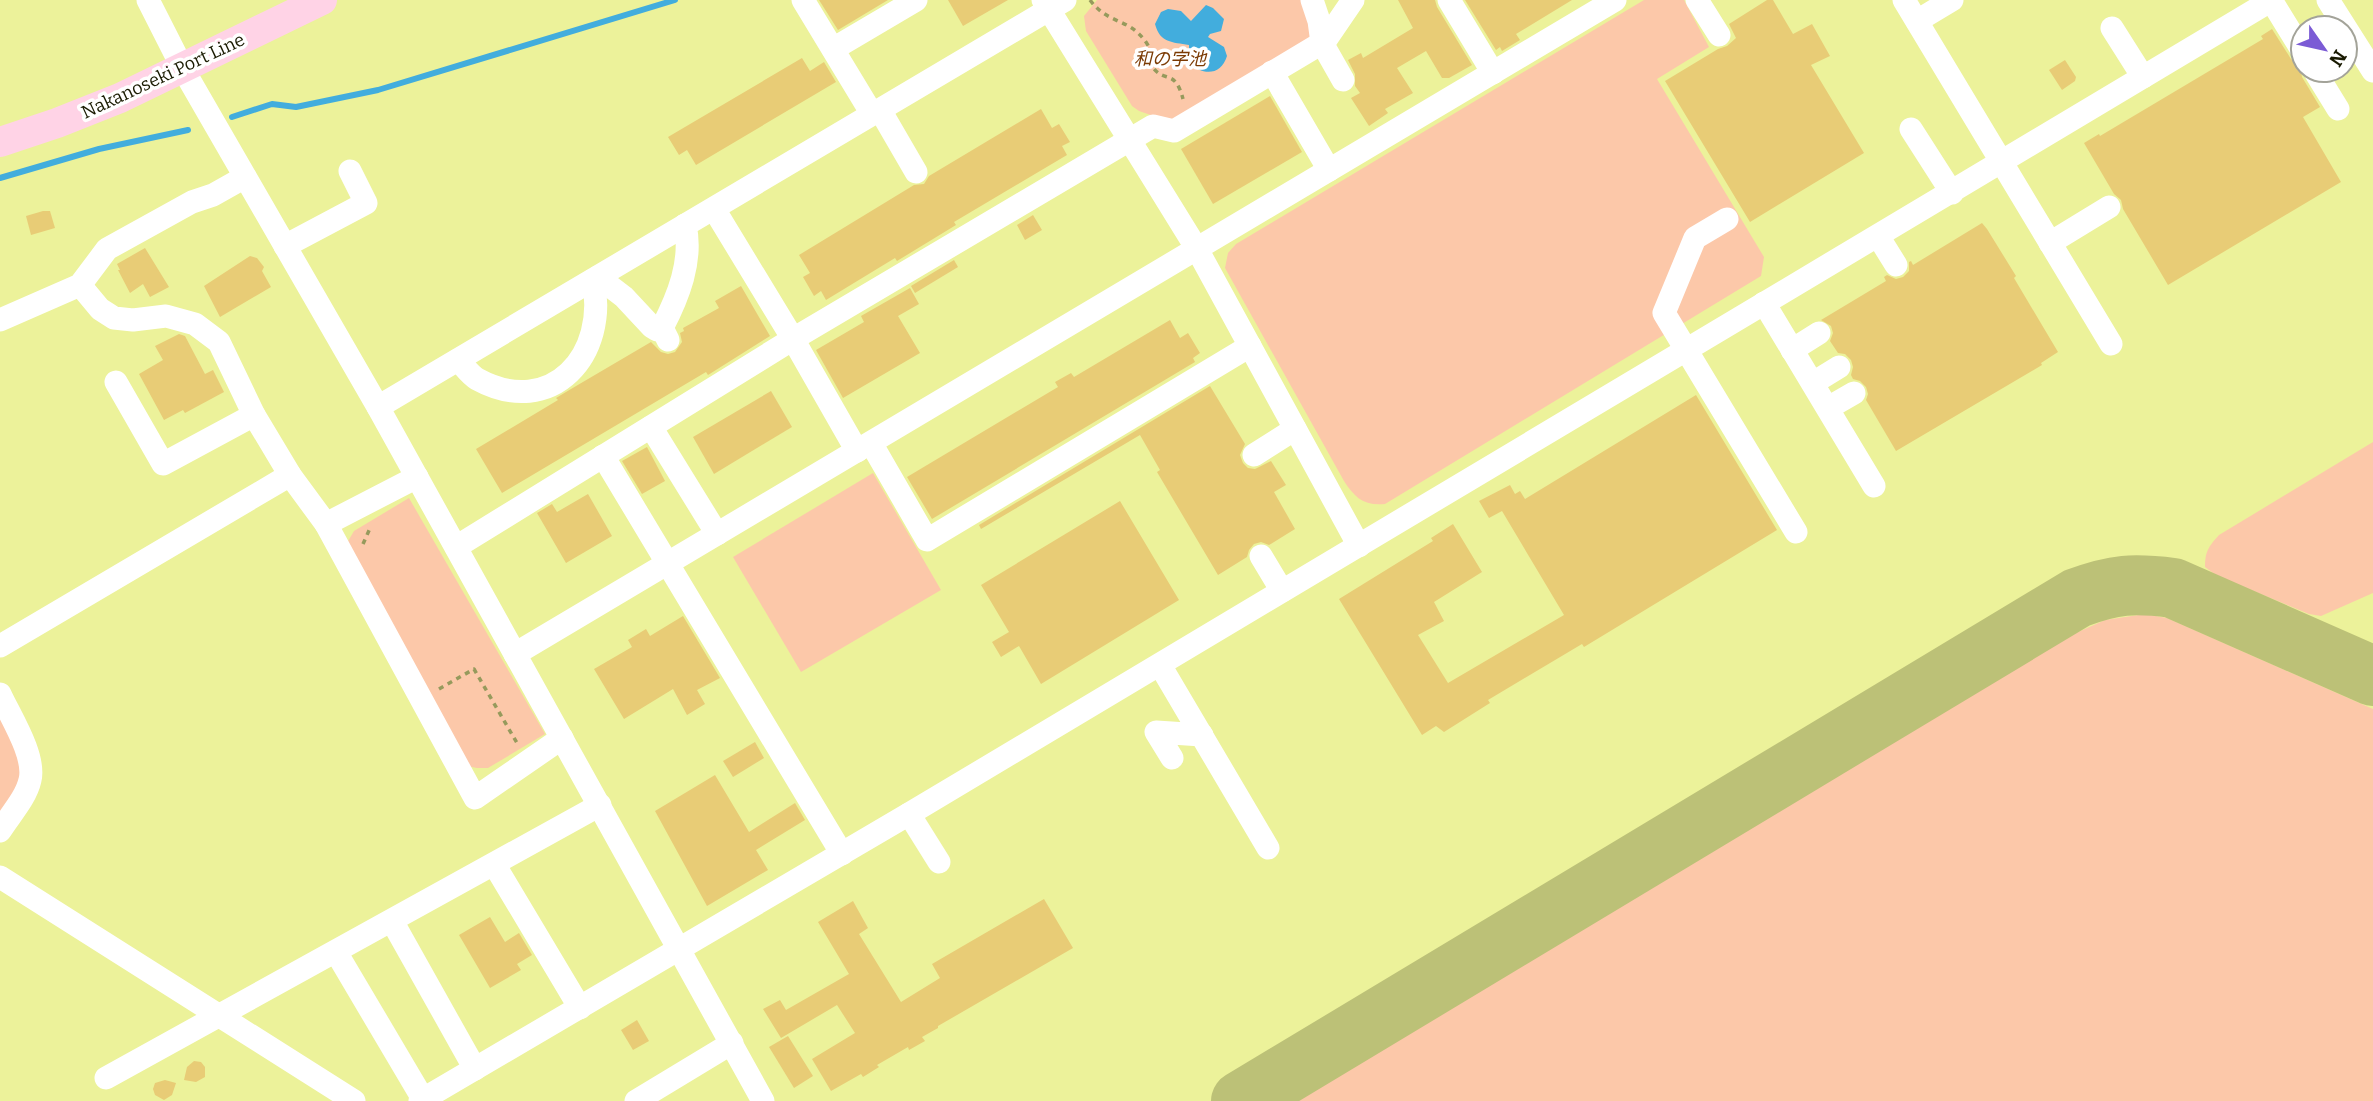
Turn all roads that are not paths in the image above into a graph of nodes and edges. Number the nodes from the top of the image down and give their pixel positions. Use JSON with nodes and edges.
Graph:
{"nodes":[{"id":1,"x":148,"y":0,"type":"edge"},
{"id":2,"x":322,"y":0,"type":"edge"},
{"id":3,"x":803,"y":0,"type":"edge"},
{"id":4,"x":916,"y":0,"type":"edge"},
{"id":5,"x":1312,"y":0,"type":"edge"},
{"id":6,"x":1353,"y":0,"type":"edge"},
{"id":7,"x":1449,"y":0,"type":"edge"},
{"id":8,"x":1615,"y":0,"type":"edge"},
{"id":9,"x":1697,"y":0,"type":"edge"},
{"id":10,"x":1904,"y":0,"type":"edge"},
{"id":11,"x":1952,"y":0,"type":"edge"},
{"id":12,"x":2272,"y":0,"type":"edge"},
{"id":13,"x":2328,"y":0,"type":"edge"},
{"id":14,"x":1052,"y":3,"type":"edge"},
{"id":15,"x":1917,"y":21,"type":"junction"},
{"id":16,"x":2112,"y":27,"type":"dead end"},
{"id":17,"x":2289,"y":29,"type":"edge"},
{"id":18,"x":1719,"y":35,"type":"dead end"},
{"id":19,"x":1322,"y":43,"type":"junction"},
{"id":20,"x":833,"y":49,"type":"junction"},
{"id":21,"x":183,"y":69,"type":"junction"},
{"id":22,"x":2373,"y":71,"type":"edge"},
{"id":23,"x":1272,"y":72,"type":"junction"},
{"id":24,"x":1493,"y":73,"type":"junction"},
{"id":25,"x":2143,"y":77,"type":"junction"},
{"id":26,"x":1343,"y":80,"type":"dead end"},
{"id":27,"x":2323,"y":84,"type":"edge"},
{"id":28,"x":2338,"y":109,"type":"dead end"},
{"id":29,"x":876,"y":112,"type":"junction"},
{"id":30,"x":1911,"y":129,"type":"dead end"},
{"id":31,"x":1129,"y":140,"type":"junction"},
{"id":32,"x":0,"y":142,"type":"edge"},
{"id":33,"x":2001,"y":163,"type":"junction"},
{"id":34,"x":1329,"y":170,"type":"junction"},
{"id":35,"x":916,"y":172,"type":"dead end"},
{"id":36,"x":246,"y":177,"type":"junction"},
{"id":37,"x":351,"y":183,"type":"dead end"},
{"id":38,"x":1952,"y":193,"type":"junction"},
{"id":39,"x":2109,"y":207,"type":"dead end"},
{"id":40,"x":714,"y":208,"type":"junction"},
{"id":41,"x":1727,"y":219,"type":"dead end"},
{"id":42,"x":685,"y":225,"type":"junction"},
{"id":43,"x":1878,"y":236,"type":"junction"},
{"id":44,"x":2050,"y":243,"type":"junction"},
{"id":45,"x":285,"y":246,"type":"junction"},
{"id":46,"x":1197,"y":249,"type":"junction"},
{"id":47,"x":1896,"y":265,"type":"dead end"},
{"id":48,"x":596,"y":278,"type":"junction"},
{"id":49,"x":80,"y":285,"type":"junction"},
{"id":50,"x":1764,"y":303,"type":"junction"},
{"id":51,"x":0,"y":320,"type":"edge"},
{"id":52,"x":1819,"y":333,"type":"dead end"},
{"id":53,"x":793,"y":339,"type":"junction"},
{"id":54,"x":2111,"y":344,"type":"dead end"},
{"id":55,"x":1250,"y":346,"type":"junction"},
{"id":56,"x":1686,"y":349,"type":"junction"},
{"id":57,"x":1792,"y":350,"type":"junction"},
{"id":58,"x":458,"y":360,"type":"junction"},
{"id":59,"x":1839,"y":367,"type":"dead end"},
{"id":60,"x":116,"y":382,"type":"dead end"},
{"id":61,"x":1812,"y":383,"type":"junction"},
{"id":62,"x":1854,"y":393,"type":"dead end"},
{"id":63,"x":378,"y":407,"type":"junction"},
{"id":64,"x":1828,"y":408,"type":"junction"},
{"id":65,"x":254,"y":415,"type":"junction"},
{"id":66,"x":651,"y":427,"type":"junction"},
{"id":67,"x":1295,"y":429,"type":"junction"},
{"id":68,"x":864,"y":447,"type":"junction"},
{"id":69,"x":1254,"y":454,"type":"dead end"},
{"id":70,"x":603,"y":456,"type":"junction"},
{"id":71,"x":290,"y":475,"type":"junction"},
{"id":72,"x":417,"y":477,"type":"junction"},
{"id":73,"x":1874,"y":486,"type":"dead end"},
{"id":74,"x":326,"y":524,"type":"junction"},
{"id":75,"x":1796,"y":532,"type":"dead end"},
{"id":76,"x":717,"y":534,"type":"junction"},
{"id":77,"x":1359,"y":546,"type":"junction"},
{"id":78,"x":456,"y":547,"type":"junction"},
{"id":79,"x":1261,"y":556,"type":"dead end"},
{"id":80,"x":666,"y":565,"type":"junction"},
{"id":81,"x":1282,"y":591,"type":"junction"},
{"id":82,"x":0,"y":646,"type":"edge"},
{"id":83,"x":515,"y":654,"type":"junction"},
{"id":84,"x":1160,"y":665,"type":"junction"},
{"id":85,"x":0,"y":694,"type":"edge"},
{"id":86,"x":1202,"y":736,"type":"junction"},
{"id":87,"x":562,"y":738,"type":"junction"},
{"id":88,"x":1172,"y":758,"type":"dead end"},
{"id":89,"x":600,"y":806,"type":"junction"},
{"id":90,"x":909,"y":814,"type":"junction"},
{"id":91,"x":0,"y":831,"type":"edge"},
{"id":92,"x":1268,"y":848,"type":"dead end"},
{"id":93,"x":842,"y":854,"type":"junction"},
{"id":94,"x":939,"y":862,"type":"dead end"},
{"id":95,"x":494,"y":864,"type":"junction"},
{"id":96,"x":0,"y":877,"type":"edge"},
{"id":97,"x":392,"y":921,"type":"junction"},
{"id":98,"x":681,"y":950,"type":"junction"},
{"id":99,"x":336,"y":952,"type":"junction"},
{"id":100,"x":580,"y":1008,"type":"junction"},
{"id":101,"x":218,"y":1016,"type":"junction"},
{"id":102,"x":732,"y":1043,"type":"junction"},
{"id":103,"x":475,"y":1069,"type":"junction"},
{"id":104,"x":106,"y":1078,"type":"dead end"},
{"id":105,"x":421,"y":1100,"type":"edge"},
{"id":106,"x":354,"y":1101,"type":"edge"},
{"id":107,"x":636,"y":1101,"type":"edge"},
{"id":108,"x":764,"y":1101,"type":"edge"}],
"edges":[{"from":1,"to":21,"type":"street"},
{"from":2,"to":21,"type":"main road","name":"Nakanoseki Port Line"},
{"from":3,"to":20,"type":"street"},
{"from":4,"to":20,"type":"street"},
{"from":5,"to":19,"type":"street"},
{"from":6,"to":19,"type":"street"},
{"from":7,"to":24,"type":"street"},
{"from":8,"to":24,"type":"street"},
{"from":9,"to":18,"type":"street"},
{"from":10,"to":15,"type":"street"},
{"from":11,"to":15,"type":"street"},
{"from":12,"to":17,"type":"street"},
{"from":12,"to":25,"type":"street"},
{"from":13,"to":22,"type":"street"},
{"from":14,"to":29,"type":"street"},
{"from":14,"to":31,"type":"street"},
{"from":15,"to":33,"type":"street"},
{"from":16,"to":25,"type":"street"},
{"from":19,"to":23,"type":"street"},
{"from":19,"to":26,"type":"street"},
{"from":20,"to":29,"type":"street"},
{"from":21,"to":32,"type":"main road","name":"Nakanoseki Port Line"},
{"from":21,"to":36,"type":"street"},
{"from":23,"to":31,"type":"street"},
{"from":23,"to":34,"type":"street"},
{"from":24,"to":34,"type":"street"},
{"from":25,"to":33,"type":"street"},
{"from":27,"to":28,"type":"street"},
{"from":29,"to":35,"type":"street"},
{"from":29,"to":40,"type":"street"},
{"from":30,"to":38,"type":"street"},
{"from":31,"to":46,"type":"street"},
{"from":31,"to":53,"type":"street"},
{"from":33,"to":38,"type":"street"},
{"from":33,"to":44,"type":"street"},
{"from":34,"to":46,"type":"street"},
{"from":36,"to":45,"type":"street"},
{"from":36,"to":49,"type":"street"},
{"from":37,"to":45,"type":"street"},
{"from":38,"to":43,"type":"street"},
{"from":39,"to":44,"type":"street"},
{"from":40,"to":42,"type":"street"},
{"from":40,"to":53,"type":"street"},
{"from":41,"to":56,"type":"street"},
{"from":42,"to":48,"type":"street"},
{"from":42,"to":48,"type":"street"},
{"from":43,"to":47,"type":"street"},
{"from":43,"to":50,"type":"street"},
{"from":44,"to":54,"type":"street"},
{"from":45,"to":63,"type":"street"},
{"from":46,"to":55,"type":"street"},
{"from":46,"to":68,"type":"street"},
{"from":48,"to":58,"type":"street"},
{"from":48,"to":58,"type":"street"},
{"from":49,"to":51,"type":"street"},
{"from":49,"to":65,"type":"street"},
{"from":50,"to":56,"type":"street"},
{"from":50,"to":57,"type":"street"},
{"from":52,"to":57,"type":"street"},
{"from":53,"to":66,"type":"street"},
{"from":53,"to":68,"type":"street"},
{"from":55,"to":67,"type":"street"},
{"from":55,"to":68,"type":"street"},
{"from":56,"to":75,"type":"street"},
{"from":56,"to":77,"type":"street"},
{"from":57,"to":61,"type":"street"},
{"from":58,"to":63,"type":"street"},
{"from":59,"to":61,"type":"street"},
{"from":60,"to":65,"type":"street"},
{"from":61,"to":64,"type":"street"},
{"from":62,"to":64,"type":"street"},
{"from":63,"to":72,"type":"street"},
{"from":64,"to":73,"type":"street"},
{"from":65,"to":71,"type":"street"},
{"from":66,"to":70,"type":"street"},
{"from":66,"to":76,"type":"street"},
{"from":67,"to":69,"type":"street"},
{"from":67,"to":77,"type":"street"},
{"from":68,"to":76,"type":"street"},
{"from":70,"to":78,"type":"street"},
{"from":70,"to":80,"type":"street"},
{"from":71,"to":74,"type":"street"},
{"from":71,"to":82,"type":"street"},
{"from":72,"to":74,"type":"street"},
{"from":72,"to":78,"type":"street"},
{"from":74,"to":87,"type":"street"},
{"from":76,"to":80,"type":"street"},
{"from":77,"to":81,"type":"street"},
{"from":78,"to":83,"type":"street"},
{"from":79,"to":81,"type":"street"},
{"from":80,"to":83,"type":"street"},
{"from":80,"to":93,"type":"street"},
{"from":81,"to":84,"type":"street"},
{"from":83,"to":87,"type":"street"},
{"from":84,"to":86,"type":"street"},
{"from":84,"to":90,"type":"street"},
{"from":85,"to":91,"type":"street"},
{"from":86,"to":88,"type":"street"},
{"from":86,"to":92,"type":"street"},
{"from":87,"to":89,"type":"street"},
{"from":89,"to":95,"type":"street"},
{"from":89,"to":98,"type":"street"},
{"from":90,"to":93,"type":"street"},
{"from":90,"to":94,"type":"street"},
{"from":93,"to":98,"type":"street"},
{"from":95,"to":97,"type":"street"},
{"from":95,"to":100,"type":"street"},
{"from":96,"to":101,"type":"street"},
{"from":97,"to":99,"type":"street"},
{"from":97,"to":103,"type":"street"},
{"from":98,"to":100,"type":"street"},
{"from":98,"to":102,"type":"street"},
{"from":99,"to":101,"type":"street"},
{"from":99,"to":105,"type":"street"},
{"from":100,"to":103,"type":"street"},
{"from":101,"to":104,"type":"street"},
{"from":101,"to":106,"type":"street"},
{"from":102,"to":107,"type":"street"},
{"from":102,"to":108,"type":"street"},
{"from":103,"to":105,"type":"street"}]}
